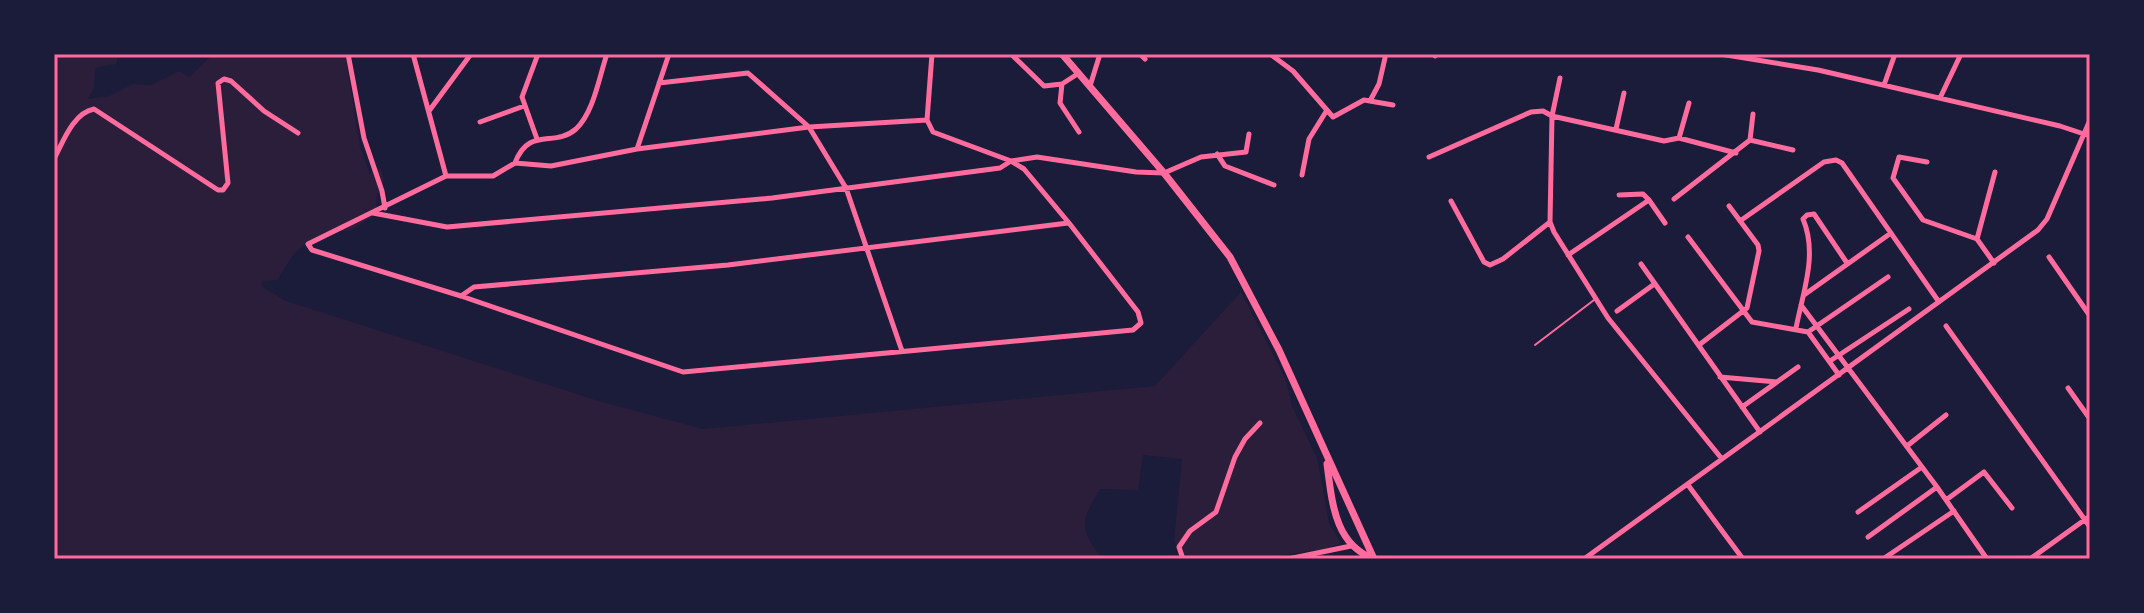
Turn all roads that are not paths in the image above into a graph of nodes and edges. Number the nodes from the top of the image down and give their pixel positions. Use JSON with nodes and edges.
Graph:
{"nodes":[{"id":1,"x":348,"y":54,"type":"edge"},
{"id":2,"x":413,"y":54,"type":"edge"},
{"id":3,"x":471,"y":54,"type":"edge"},
{"id":4,"x":538,"y":54,"type":"edge"},
{"id":5,"x":607,"y":54,"type":"edge"},
{"id":6,"x":669,"y":54,"type":"edge"},
{"id":7,"x":932,"y":54,"type":"edge"},
{"id":8,"x":1011,"y":54,"type":"edge"},
{"id":9,"x":1062,"y":54,"type":"edge"},
{"id":10,"x":1100,"y":54,"type":"edge"},
{"id":11,"x":1270,"y":54,"type":"edge"},
{"id":12,"x":1720,"y":54,"type":"edge"},
{"id":13,"x":1895,"y":54,"type":"edge"},
{"id":14,"x":1961,"y":54,"type":"edge"},
{"id":15,"x":1385,"y":58,"type":"dead end"},
{"id":16,"x":1079,"y":73,"type":"junction"},
{"id":17,"x":1560,"y":78,"type":"dead end"},
{"id":18,"x":659,"y":83,"type":"junction"},
{"id":19,"x":1062,"y":84,"type":"junction"},
{"id":20,"x":1884,"y":85,"type":"junction"},
{"id":21,"x":1090,"y":86,"type":"junction"},
{"id":22,"x":1624,"y":93,"type":"dead end"},
{"id":23,"x":1940,"y":98,"type":"junction"},
{"id":24,"x":1370,"y":101,"type":"junction"},
{"id":25,"x":1689,"y":103,"type":"dead end"},
{"id":26,"x":1393,"y":105,"type":"dead end"},
{"id":27,"x":524,"y":106,"type":"junction"},
{"id":28,"x":1327,"y":110,"type":"junction"},
{"id":29,"x":428,"y":112,"type":"junction"},
{"id":30,"x":1753,"y":114,"type":"dead end"},
{"id":31,"x":1552,"y":116,"type":"junction"},
{"id":32,"x":927,"y":120,"type":"junction"},
{"id":33,"x":2090,"y":120,"type":"edge"},
{"id":34,"x":480,"y":122,"type":"dead end"},
{"id":35,"x":809,"y":127,"type":"junction"},
{"id":36,"x":1616,"y":129,"type":"junction"},
{"id":37,"x":1079,"y":132,"type":"dead end"},
{"id":38,"x":298,"y":133,"type":"dead end"},
{"id":39,"x":1249,"y":134,"type":"dead end"},
{"id":40,"x":2087,"y":135,"type":"edge"},
{"id":41,"x":1679,"y":138,"type":"junction"},
{"id":42,"x":537,"y":139,"type":"junction"},
{"id":43,"x":1750,"y":140,"type":"junction"},
{"id":44,"x":637,"y":149,"type":"junction"},
{"id":45,"x":1793,"y":150,"type":"dead end"},
{"id":46,"x":1217,"y":153,"type":"junction"},
{"id":47,"x":1736,"y":153,"type":"junction"},
{"id":48,"x":1429,"y":157,"type":"dead end"},
{"id":49,"x":54,"y":159,"type":"edge"},
{"id":50,"x":1011,"y":161,"type":"junction"},
{"id":51,"x":1927,"y":162,"type":"dead end"},
{"id":52,"x":515,"y":163,"type":"junction"},
{"id":53,"x":1995,"y":172,"type":"dead end"},
{"id":54,"x":1164,"y":173,"type":"junction"},
{"id":55,"x":1302,"y":175,"type":"dead end"},
{"id":56,"x":446,"y":176,"type":"junction"},
{"id":57,"x":1274,"y":185,"type":"dead end"},
{"id":58,"x":846,"y":188,"type":"junction"},
{"id":59,"x":1619,"y":195,"type":"dead end"},
{"id":60,"x":1674,"y":199,"type":"dead end"},
{"id":61,"x":1649,"y":200,"type":"junction"},
{"id":62,"x":1451,"y":201,"type":"dead end"},
{"id":63,"x":1729,"y":206,"type":"dead end"},
{"id":64,"x":385,"y":208,"type":"junction"},
{"id":65,"x":373,"y":213,"type":"junction"},
{"id":66,"x":1740,"y":221,"type":"junction"},
{"id":67,"x":1550,"y":222,"type":"junction"},
{"id":68,"x":1069,"y":223,"type":"junction"},
{"id":69,"x":1665,"y":223,"type":"dead end"},
{"id":70,"x":1891,"y":233,"type":"junction"},
{"id":71,"x":1688,"y":237,"type":"dead end"},
{"id":72,"x":1977,"y":239,"type":"junction"},
{"id":73,"x":866,"y":246,"type":"junction"},
{"id":74,"x":1568,"y":255,"type":"junction"},
{"id":75,"x":2049,"y":257,"type":"dead end"},
{"id":76,"x":1847,"y":263,"type":"junction"},
{"id":77,"x":1994,"y":263,"type":"junction"},
{"id":78,"x":1641,"y":264,"type":"dead end"},
{"id":79,"x":1888,"y":277,"type":"dead end"},
{"id":80,"x":1653,"y":285,"type":"junction"},
{"id":81,"x":1803,"y":295,"type":"junction"},
{"id":82,"x":461,"y":296,"type":"junction"},
{"id":83,"x":1595,"y":299,"type":"junction"},
{"id":84,"x":1939,"y":302,"type":"junction"},
{"id":85,"x":1801,"y":305,"type":"junction"},
{"id":86,"x":1909,"y":309,"type":"dead end"},
{"id":87,"x":1617,"y":311,"type":"dead end"},
{"id":88,"x":1743,"y":312,"type":"junction"},
{"id":89,"x":2090,"y":316,"type":"edge"},
{"id":90,"x":1817,"y":326,"type":"junction"},
{"id":91,"x":1946,"y":326,"type":"dead end"},
{"id":92,"x":1796,"y":328,"type":"junction"},
{"id":93,"x":1808,"y":332,"type":"junction"},
{"id":94,"x":1535,"y":345,"type":"dead end"},
{"id":95,"x":1699,"y":345,"type":"junction"},
{"id":96,"x":902,"y":351,"type":"junction"},
{"id":97,"x":1839,"y":355,"type":"junction"},
{"id":98,"x":1829,"y":361,"type":"junction"},
{"id":99,"x":1798,"y":367,"type":"dead end"},
{"id":100,"x":1848,"y":367,"type":"junction"},
{"id":101,"x":1839,"y":375,"type":"junction"},
{"id":102,"x":1720,"y":377,"type":"junction"},
{"id":103,"x":1778,"y":382,"type":"junction"},
{"id":104,"x":2068,"y":388,"type":"dead end"},
{"id":105,"x":1742,"y":407,"type":"junction"},
{"id":106,"x":1946,"y":415,"type":"dead end"},
{"id":107,"x":2090,"y":419,"type":"edge"},
{"id":108,"x":1260,"y":423,"type":"dead end"},
{"id":109,"x":1760,"y":432,"type":"junction"},
{"id":110,"x":1907,"y":446,"type":"junction"},
{"id":111,"x":1326,"y":454,"type":"junction"},
{"id":112,"x":1722,"y":459,"type":"junction"},
{"id":113,"x":1922,"y":467,"type":"junction"},
{"id":114,"x":1688,"y":485,"type":"junction"},
{"id":115,"x":1937,"y":487,"type":"junction"},
{"id":116,"x":1946,"y":500,"type":"junction"},
{"id":117,"x":2012,"y":508,"type":"dead end"},
{"id":118,"x":1954,"y":511,"type":"junction"},
{"id":119,"x":1858,"y":512,"type":"dead end"},
{"id":120,"x":2087,"y":518,"type":"edge"},
{"id":121,"x":2090,"y":527,"type":"edge"},
{"id":122,"x":1868,"y":537,"type":"dead end"},
{"id":123,"x":1351,"y":546,"type":"junction"},
{"id":124,"x":2033,"y":558,"type":"edge"},
{"id":125,"x":1183,"y":559,"type":"edge"},
{"id":126,"x":1288,"y":559,"type":"edge"},
{"id":127,"x":1374,"y":559,"type":"edge"},
{"id":128,"x":1584,"y":559,"type":"edge"},
{"id":129,"x":1743,"y":559,"type":"edge"},
{"id":130,"x":1883,"y":559,"type":"edge"},
{"id":131,"x":1987,"y":559,"type":"edge"}],
"edges":[{"from":1,"to":64,"type":"street"},
{"from":2,"to":29,"type":"street"},
{"from":3,"to":29,"type":"street"},
{"from":4,"to":27,"type":"street"},
{"from":5,"to":42,"type":"street"},
{"from":6,"to":18,"type":"street"},
{"from":7,"to":32,"type":"street"},
{"from":8,"to":19,"type":"street"},
{"from":9,"to":16,"type":"main road"},
{"from":10,"to":21,"type":"street"},
{"from":11,"to":28,"type":"street"},
{"from":12,"to":20,"type":"street"},
{"from":13,"to":20,"type":"street"},
{"from":14,"to":23,"type":"street"},
{"from":15,"to":24,"type":"street"},
{"from":16,"to":19,"type":"street"},
{"from":16,"to":21,"type":"main road"},
{"from":17,"to":31,"type":"street"},
{"from":18,"to":35,"type":"street"},
{"from":18,"to":44,"type":"street"},
{"from":19,"to":37,"type":"street"},
{"from":20,"to":23,"type":"street"},
{"from":21,"to":54,"type":"main road"},
{"from":22,"to":36,"type":"street"},
{"from":23,"to":40,"type":"street"},
{"from":24,"to":26,"type":"street"},
{"from":24,"to":28,"type":"street"},
{"from":25,"to":41,"type":"street"},
{"from":27,"to":34,"type":"street"},
{"from":27,"to":42,"type":"street"},
{"from":28,"to":55,"type":"street"},
{"from":29,"to":56,"type":"street"},
{"from":30,"to":43,"type":"street"},
{"from":31,"to":36,"type":"street"},
{"from":31,"to":48,"type":"street"},
{"from":31,"to":67,"type":"street"},
{"from":32,"to":35,"type":"street"},
{"from":32,"to":50,"type":"street"},
{"from":33,"to":40,"type":"street"},
{"from":35,"to":44,"type":"street"},
{"from":35,"to":58,"type":"street"},
{"from":36,"to":41,"type":"street"},
{"from":38,"to":49,"type":"street"},
{"from":39,"to":46,"type":"street"},
{"from":40,"to":77,"type":"street"},
{"from":41,"to":47,"type":"street"},
{"from":42,"to":52,"type":"street"},
{"from":43,"to":45,"type":"street"},
{"from":43,"to":47,"type":"street"},
{"from":44,"to":52,"type":"street"},
{"from":46,"to":54,"type":"street"},
{"from":46,"to":57,"type":"street"},
{"from":47,"to":60,"type":"street"},
{"from":50,"to":54,"type":"street"},
{"from":50,"to":58,"type":"street"},
{"from":50,"to":68,"type":"street"},
{"from":51,"to":72,"type":"street"},
{"from":52,"to":56,"type":"street"},
{"from":53,"to":72,"type":"street"},
{"from":54,"to":111,"type":"main road"},
{"from":56,"to":64,"type":"street"},
{"from":58,"to":65,"type":"street"},
{"from":58,"to":73,"type":"street"},
{"from":59,"to":61,"type":"street"},
{"from":61,"to":69,"type":"street"},
{"from":61,"to":74,"type":"street"},
{"from":62,"to":67,"type":"street"},
{"from":63,"to":66,"type":"street"},
{"from":64,"to":65,"type":"street"},
{"from":65,"to":82,"type":"street"},
{"from":66,"to":70,"type":"street"},
{"from":66,"to":88,"type":"street"},
{"from":67,"to":74,"type":"street"},
{"from":68,"to":73,"type":"street"},
{"from":68,"to":96,"type":"street"},
{"from":70,"to":76,"type":"street"},
{"from":70,"to":84,"type":"street"},
{"from":71,"to":88,"type":"street"},
{"from":72,"to":77,"type":"street"},
{"from":73,"to":82,"type":"street"},
{"from":73,"to":96,"type":"street"},
{"from":74,"to":83,"type":"street"},
{"from":75,"to":89,"type":"street"},
{"from":76,"to":81,"type":"street"},
{"from":76,"to":81,"type":"street"},
{"from":77,"to":84,"type":"street"},
{"from":78,"to":80,"type":"street"},
{"from":79,"to":90,"type":"street"},
{"from":80,"to":87,"type":"street"},
{"from":80,"to":95,"type":"street"},
{"from":81,"to":85,"type":"street"},
{"from":82,"to":96,"type":"street"},
{"from":83,"to":94,"type":"lane"},
{"from":83,"to":112,"type":"street"},
{"from":84,"to":100,"type":"street"},
{"from":85,"to":90,"type":"street"},
{"from":85,"to":92,"type":"street"},
{"from":86,"to":97,"type":"street"},
{"from":88,"to":92,"type":"street"},
{"from":88,"to":95,"type":"street"},
{"from":90,"to":93,"type":"street"},
{"from":90,"to":97,"type":"street"},
{"from":91,"to":120,"type":"street"},
{"from":92,"to":93,"type":"street"},
{"from":93,"to":98,"type":"street"},
{"from":95,"to":102,"type":"street"},
{"from":97,"to":98,"type":"street"},
{"from":97,"to":100,"type":"street"},
{"from":98,"to":101,"type":"street"},
{"from":99,"to":103,"type":"street"},
{"from":100,"to":101,"type":"street"},
{"from":100,"to":110,"type":"street"},
{"from":101,"to":109,"type":"street"},
{"from":102,"to":103,"type":"street"},
{"from":102,"to":105,"type":"street"},
{"from":103,"to":105,"type":"street"},
{"from":104,"to":107,"type":"street"},
{"from":105,"to":109,"type":"street"},
{"from":106,"to":110,"type":"street"},
{"from":108,"to":125,"type":"street"},
{"from":109,"to":112,"type":"street"},
{"from":110,"to":113,"type":"street"},
{"from":111,"to":123,"type":"main road"},
{"from":111,"to":127,"type":"main road"},
{"from":112,"to":114,"type":"street"},
{"from":113,"to":115,"type":"street"},
{"from":113,"to":119,"type":"street"},
{"from":114,"to":128,"type":"street"},
{"from":114,"to":129,"type":"street"},
{"from":115,"to":116,"type":"street"},
{"from":115,"to":122,"type":"street"},
{"from":116,"to":117,"type":"street"},
{"from":116,"to":118,"type":"street"},
{"from":118,"to":130,"type":"street"},
{"from":118,"to":131,"type":"street"},
{"from":120,"to":121,"type":"street"},
{"from":120,"to":124,"type":"street"},
{"from":123,"to":126,"type":"street"},
{"from":123,"to":127,"type":"main road"}]}
